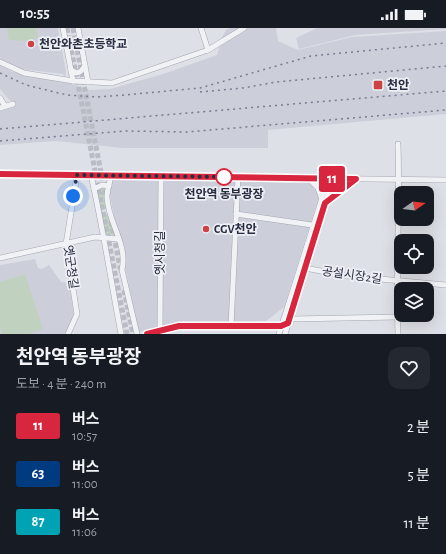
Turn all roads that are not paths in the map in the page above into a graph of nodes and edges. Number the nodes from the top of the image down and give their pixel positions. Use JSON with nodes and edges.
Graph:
{"nodes":[{"id":1,"x":63,"y":28,"type":"edge"},
{"id":2,"x":78,"y":28,"type":"edge"},
{"id":3,"x":201,"y":28,"type":"edge"},
{"id":4,"x":244,"y":28,"type":"edge"},
{"id":5,"x":208,"y":50,"type":"junction"},
{"id":6,"x":0,"y":62,"type":"edge"},
{"id":7,"x":85,"y":66,"type":"junction"},
{"id":8,"x":71,"y":70,"type":"junction"},
{"id":9,"x":73,"y":81,"type":"junction"},
{"id":10,"x":88,"y":82,"type":"junction"},
{"id":11,"x":0,"y":98,"type":"edge"},
{"id":12,"x":13,"y":104,"type":"dead end"},
{"id":13,"x":2,"y":107,"type":"edge"},
{"id":14,"x":398,"y":144,"type":"dead end"},
{"id":15,"x":0,"y":174,"type":"edge"},
{"id":16,"x":77,"y":175,"type":"junction"},
{"id":17,"x":91,"y":175,"type":"junction"},
{"id":18,"x":112,"y":176,"type":"junction"},
{"id":19,"x":161,"y":176,"type":"junction"},
{"id":20,"x":238,"y":177,"type":"junction"},
{"id":21,"x":308,"y":178,"type":"junction"},
{"id":22,"x":330,"y":179,"type":"junction"},
{"id":23,"x":356,"y":179,"type":"junction"},
{"id":24,"x":399,"y":179,"type":"junction"},
{"id":25,"x":446,"y":180,"type":"edge"},
{"id":26,"x":109,"y":186,"type":"junction"},
{"id":27,"x":94,"y":189,"type":"junction"},
{"id":28,"x":321,"y":197,"type":"junction"},
{"id":29,"x":325,"y":203,"type":"junction"},
{"id":30,"x":236,"y":214,"type":"junction"},
{"id":31,"x":312,"y":225,"type":"junction"},
{"id":32,"x":102,"y":237,"type":"junction"},
{"id":33,"x":118,"y":239,"type":"junction"},
{"id":34,"x":66,"y":244,"type":"junction"},
{"id":35,"x":0,"y":258,"type":"edge"},
{"id":36,"x":305,"y":268,"type":"junction"},
{"id":37,"x":396,"y":280,"type":"junction"},
{"id":38,"x":446,"y":285,"type":"edge"},
{"id":39,"x":394,"y":317,"type":"edge"},
{"id":40,"x":397,"y":322,"type":"edge"},
{"id":41,"x":288,"y":323,"type":"junction"},
{"id":42,"x":231,"y":326,"type":"junction"},
{"id":43,"x":281,"y":326,"type":"junction"},
{"id":44,"x":160,"y":329,"type":"junction"},
{"id":45,"x":68,"y":334,"type":"edge"},
{"id":46,"x":121,"y":334,"type":"edge"},
{"id":47,"x":137,"y":334,"type":"edge"},
{"id":48,"x":147,"y":334,"type":"edge"},
{"id":49,"x":278,"y":334,"type":"edge"},
{"id":50,"x":284,"y":334,"type":"edge"},
{"id":51,"x":398,"y":334,"type":"edge"}],
"edges":[{"from":1,"to":8,"type":"street"},
{"from":2,"to":7,"type":"street"},
{"from":3,"to":5,"type":"street"},
{"from":4,"to":5,"type":"street"},
{"from":5,"to":10,"type":"street"},
{"from":6,"to":9,"type":"street"},
{"from":7,"to":8,"type":"street"},
{"from":7,"to":10,"type":"street"},
{"from":8,"to":9,"type":"street"},
{"from":9,"to":10,"type":"street"},
{"from":11,"to":13,"type":"street"},
{"from":12,"to":13,"type":"street"},
{"from":14,"to":24,"type":"street"},
{"from":15,"to":16,"type":"street"},
{"from":16,"to":17,"type":"street"},
{"from":16,"to":34,"type":"street","name":"옛군청길"},
{"from":17,"to":18,"type":"street"},
{"from":17,"to":27,"type":"street"},
{"from":18,"to":19,"type":"street"},
{"from":18,"to":26,"type":"street"},
{"from":19,"to":20,"type":"street"},
{"from":19,"to":44,"type":"street","name":"옛시청길"},
{"from":20,"to":21,"type":"street"},
{"from":20,"to":30,"type":"street"},
{"from":21,"to":22,"type":"street"},
{"from":21,"to":28,"type":"street"},
{"from":22,"to":23,"type":"street"},
{"from":22,"to":28,"type":"street"},
{"from":22,"to":29,"type":"street"},
{"from":23,"to":24,"type":"street"},
{"from":23,"to":29,"type":"street"},
{"from":24,"to":25,"type":"street"},
{"from":24,"to":37,"type":"street"},
{"from":26,"to":27,"type":"street"},
{"from":26,"to":33,"type":"street"},
{"from":27,"to":32,"type":"street"},
{"from":28,"to":31,"type":"street"},
{"from":29,"to":36,"type":"street"},
{"from":30,"to":31,"type":"street"},
{"from":30,"to":42,"type":"street"},
{"from":31,"to":43,"type":"street"},
{"from":32,"to":33,"type":"street"},
{"from":32,"to":34,"type":"street"},
{"from":32,"to":46,"type":"street"},
{"from":33,"to":47,"type":"street"},
{"from":34,"to":35,"type":"street"},
{"from":34,"to":45,"type":"street","name":"옛군청길"},
{"from":36,"to":37,"type":"street","name":"공설시장2길"},
{"from":36,"to":41,"type":"street"},
{"from":37,"to":38,"type":"street","name":"공설시장2길"},
{"from":39,"to":41,"type":"street"},
{"from":40,"to":51,"type":"street"},
{"from":41,"to":43,"type":"street"},
{"from":41,"to":50,"type":"street"},
{"from":42,"to":43,"type":"street"},
{"from":42,"to":44,"type":"street"},
{"from":43,"to":49,"type":"street"},
{"from":44,"to":48,"type":"street"}]}
